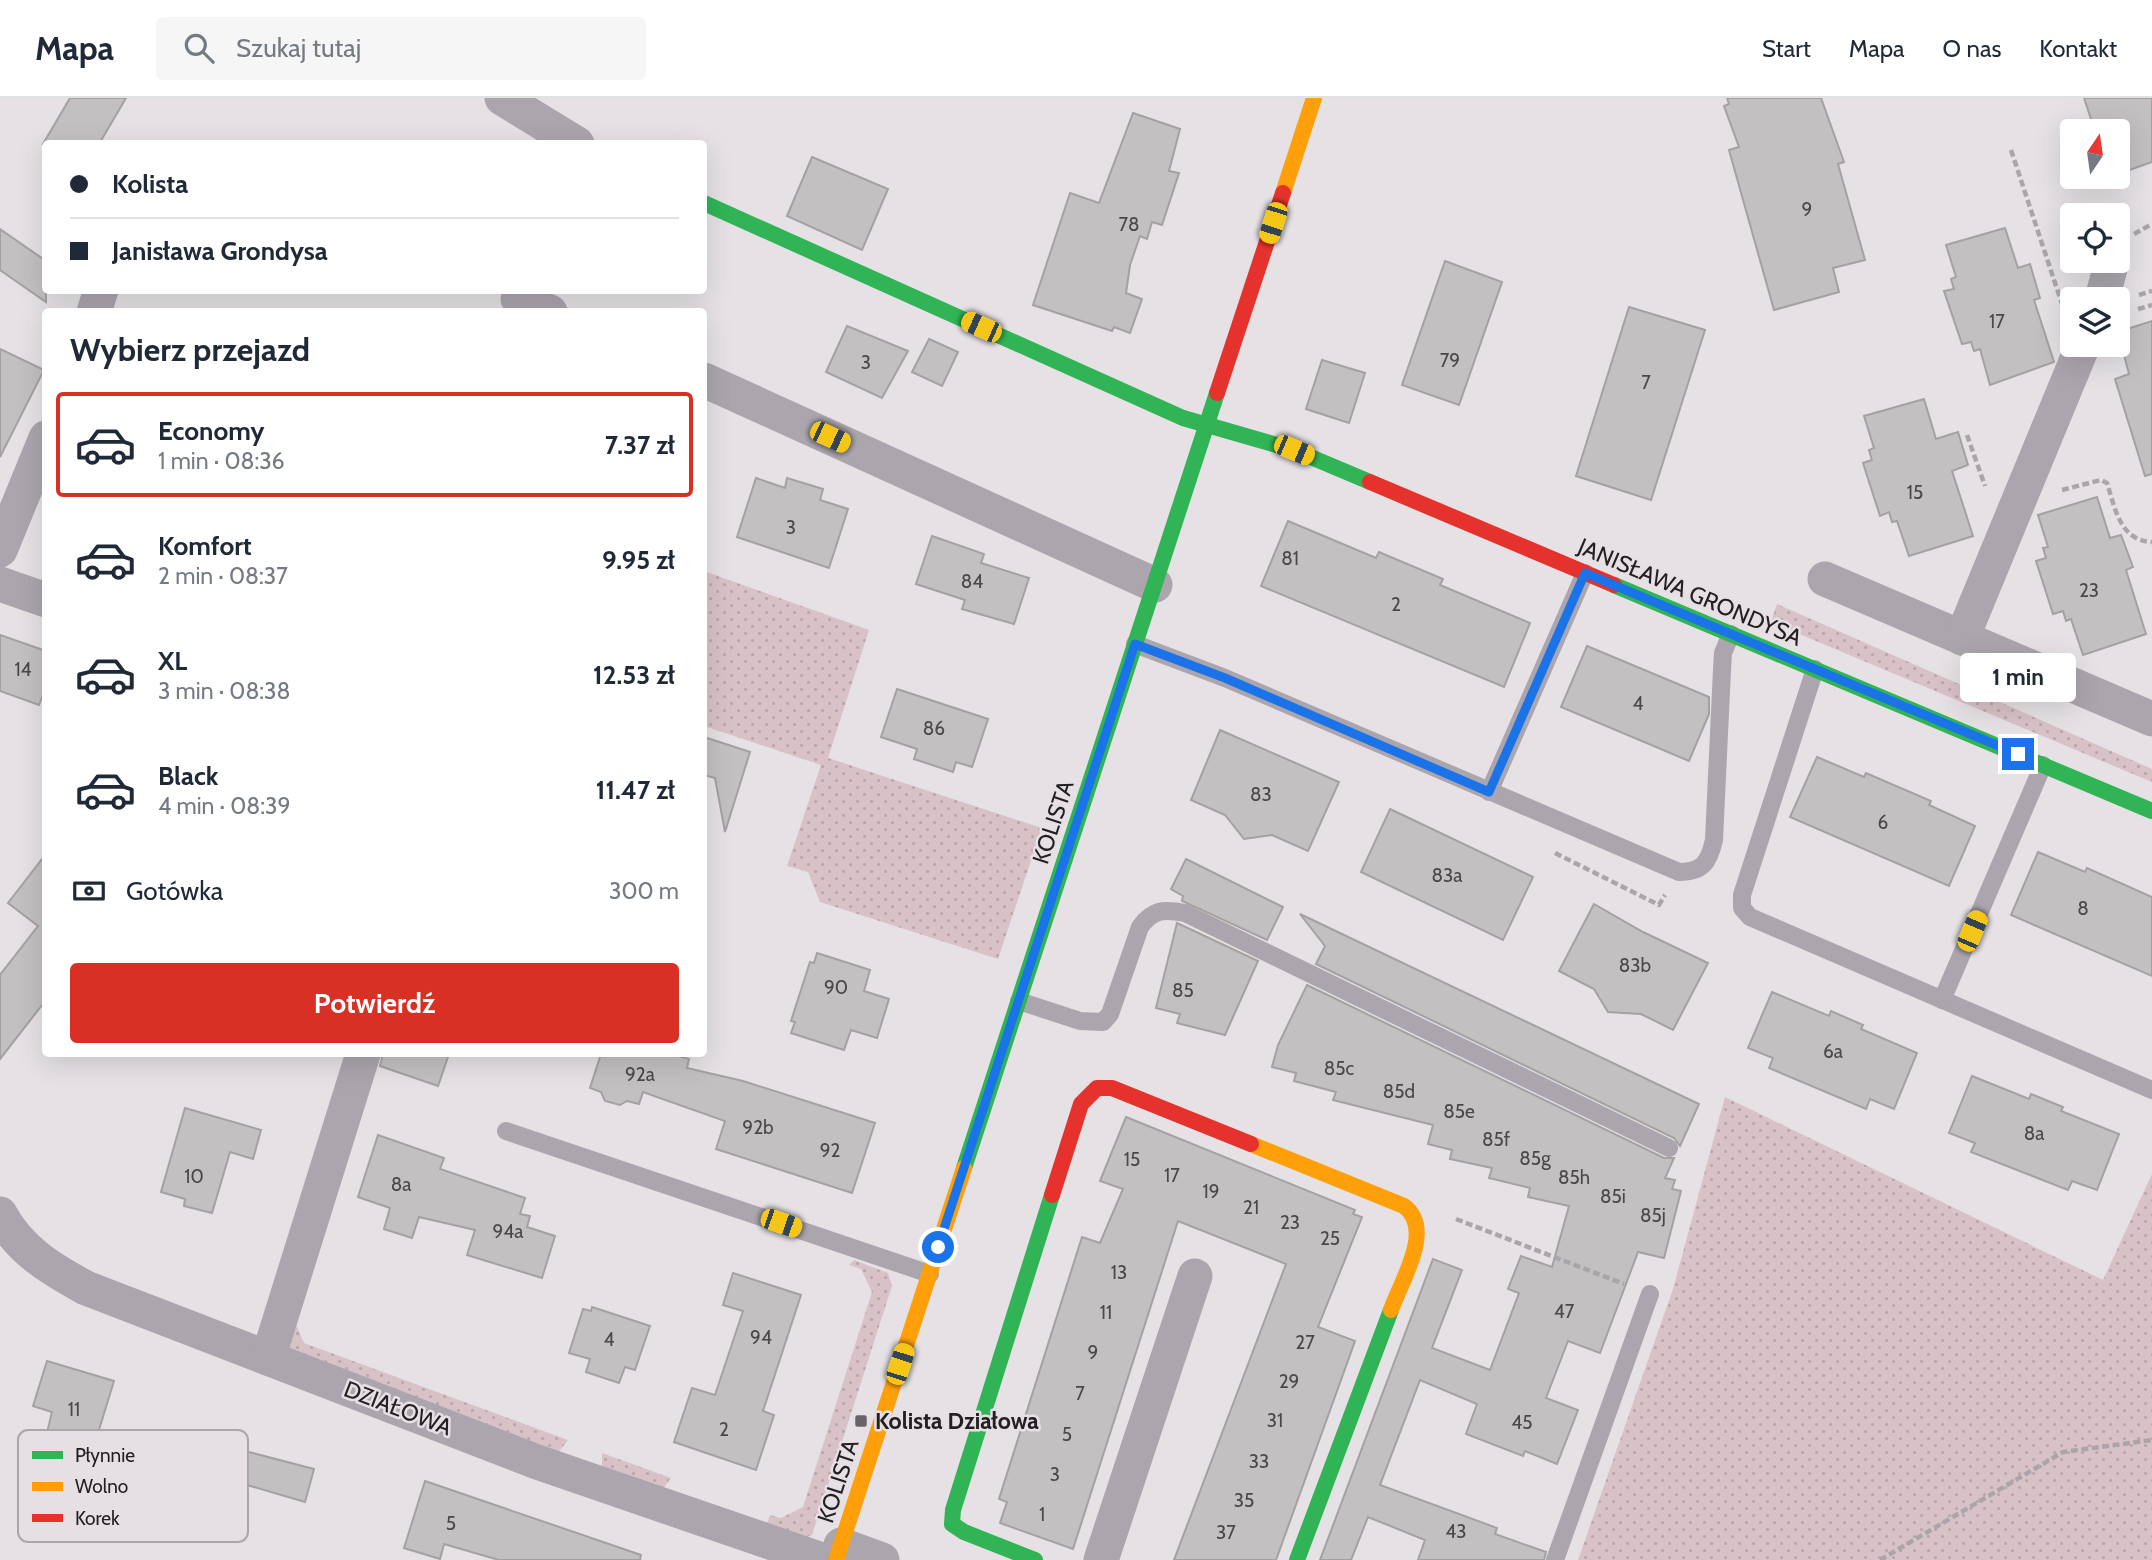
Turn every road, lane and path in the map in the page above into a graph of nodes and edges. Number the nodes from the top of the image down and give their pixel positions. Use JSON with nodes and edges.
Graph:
{"nodes":[{"id":1,"x":502,"y":98,"type":"edge"},
{"id":2,"x":1314,"y":98,"type":"edge"},
{"id":3,"x":571,"y":140,"type":"edge"},
{"id":4,"x":2011,"y":150,"type":"dead end"},
{"id":5,"x":707,"y":204,"type":"edge"},
{"id":6,"x":2060,"y":288,"type":"edge"},
{"id":7,"x":518,"y":299,"type":"dead end"},
{"id":8,"x":540,"y":308,"type":"edge"},
{"id":9,"x":2068,"y":357,"type":"edge"},
{"id":10,"x":707,"y":381,"type":"edge"},
{"id":11,"x":1208,"y":424,"type":"junction"},
{"id":12,"x":42,"y":448,"type":"edge"},
{"id":13,"x":2017,"y":501,"type":"junction"},
{"id":14,"x":2152,"y":542,"type":"edge"},
{"id":15,"x":0,"y":550,"type":"edge"},
{"id":16,"x":1585,"y":573,"type":"junction"},
{"id":17,"x":1825,"y":579,"type":"dead end"},
{"id":18,"x":0,"y":584,"type":"edge"},
{"id":19,"x":1155,"y":585,"type":"junction"},
{"id":20,"x":42,"y":599,"type":"edge"},
{"id":21,"x":1731,"y":634,"type":"junction"},
{"id":22,"x":1962,"y":638,"type":"junction"},
{"id":23,"x":1135,"y":644,"type":"junction"},
{"id":24,"x":1815,"y":669,"type":"junction"},
{"id":25,"x":2152,"y":719,"type":"edge"},
{"id":26,"x":2043,"y":765,"type":"junction"},
{"id":27,"x":1489,"y":792,"type":"junction"},
{"id":28,"x":2152,"y":811,"type":"edge"},
{"id":29,"x":1942,"y":1000,"type":"junction"},
{"id":30,"x":1019,"y":1001,"type":"junction"},
{"id":31,"x":362,"y":1057,"type":"edge"},
{"id":32,"x":2152,"y":1090,"type":"edge"},
{"id":33,"x":506,"y":1131,"type":"dead end"},
{"id":34,"x":1669,"y":1149,"type":"dead end"},
{"id":35,"x":1415,"y":1213,"type":"junction"},
{"id":36,"x":3,"y":1229,"type":"edge"},
{"id":37,"x":930,"y":1274,"type":"junction"},
{"id":38,"x":1195,"y":1276,"type":"dead end"},
{"id":39,"x":1650,"y":1294,"type":"joint"},
{"id":40,"x":268,"y":1358,"type":"junction"},
{"id":41,"x":2152,"y":1440,"type":"edge"},
{"id":42,"x":833,"y":1555,"type":"edge"},
{"id":43,"x":882,"y":1560,"type":"edge"},
{"id":44,"x":1035,"y":1560,"type":"edge"},
{"id":45,"x":1101,"y":1560,"type":"edge"},
{"id":46,"x":1297,"y":1560,"type":"edge"},
{"id":47,"x":1555,"y":1560,"type":"edge"},
{"id":48,"x":1880,"y":1560,"type":"edge"}],
"edges":[{"from":1,"to":3,"type":"street"},
{"from":2,"to":11,"type":"street","name":"KOLISTA"},
{"from":4,"to":6,"type":"path"},
{"from":5,"to":11,"type":"street","name":"JANISŁAWA GRONDYSA"},
{"from":7,"to":8,"type":"street"},
{"from":9,"to":13,"type":"street"},
{"from":10,"to":19,"type":"street"},
{"from":11,"to":16,"type":"street","name":"JANISŁAWA GRONDYSA"},
{"from":11,"to":19,"type":"street","name":"KOLISTA"},
{"from":12,"to":15,"type":"street"},
{"from":13,"to":14,"type":"path"},
{"from":13,"to":22,"type":"street"},
{"from":16,"to":21,"type":"street","name":"JANISŁAWA GRONDYSA"},
{"from":16,"to":27,"type":"lane"},
{"from":17,"to":22,"type":"street"},
{"from":18,"to":20,"type":"street"},
{"from":19,"to":23,"type":"street","name":"KOLISTA"},
{"from":21,"to":24,"type":"street","name":"JANISŁAWA GRONDYSA"},
{"from":21,"to":27,"type":"lane"},
{"from":22,"to":25,"type":"street"},
{"from":23,"to":27,"type":"lane"},
{"from":23,"to":30,"type":"street","name":"KOLISTA"},
{"from":24,"to":26,"type":"street","name":"JANISŁAWA GRONDYSA"},
{"from":24,"to":29,"type":"lane"},
{"from":26,"to":28,"type":"street","name":"JANISŁAWA GRONDYSA"},
{"from":26,"to":29,"type":"lane"},
{"from":29,"to":32,"type":"lane"},
{"from":30,"to":34,"type":"lane"},
{"from":30,"to":37,"type":"street","name":"KOLISTA"},
{"from":31,"to":40,"type":"street"},
{"from":33,"to":37,"type":"lane"},
{"from":35,"to":39,"type":"path"},
{"from":35,"to":44,"type":"street"},
{"from":35,"to":46,"type":"street"},
{"from":36,"to":40,"type":"street","name":"DZIAŁOWA"},
{"from":37,"to":42,"type":"street","name":"KOLISTA"},
{"from":38,"to":45,"type":"street"},
{"from":39,"to":47,"type":"lane"},
{"from":40,"to":42,"type":"street","name":"DZIAŁOWA"},
{"from":41,"to":48,"type":"path"},
{"from":42,"to":43,"type":"street","name":"DZIAŁOWA"}]}
